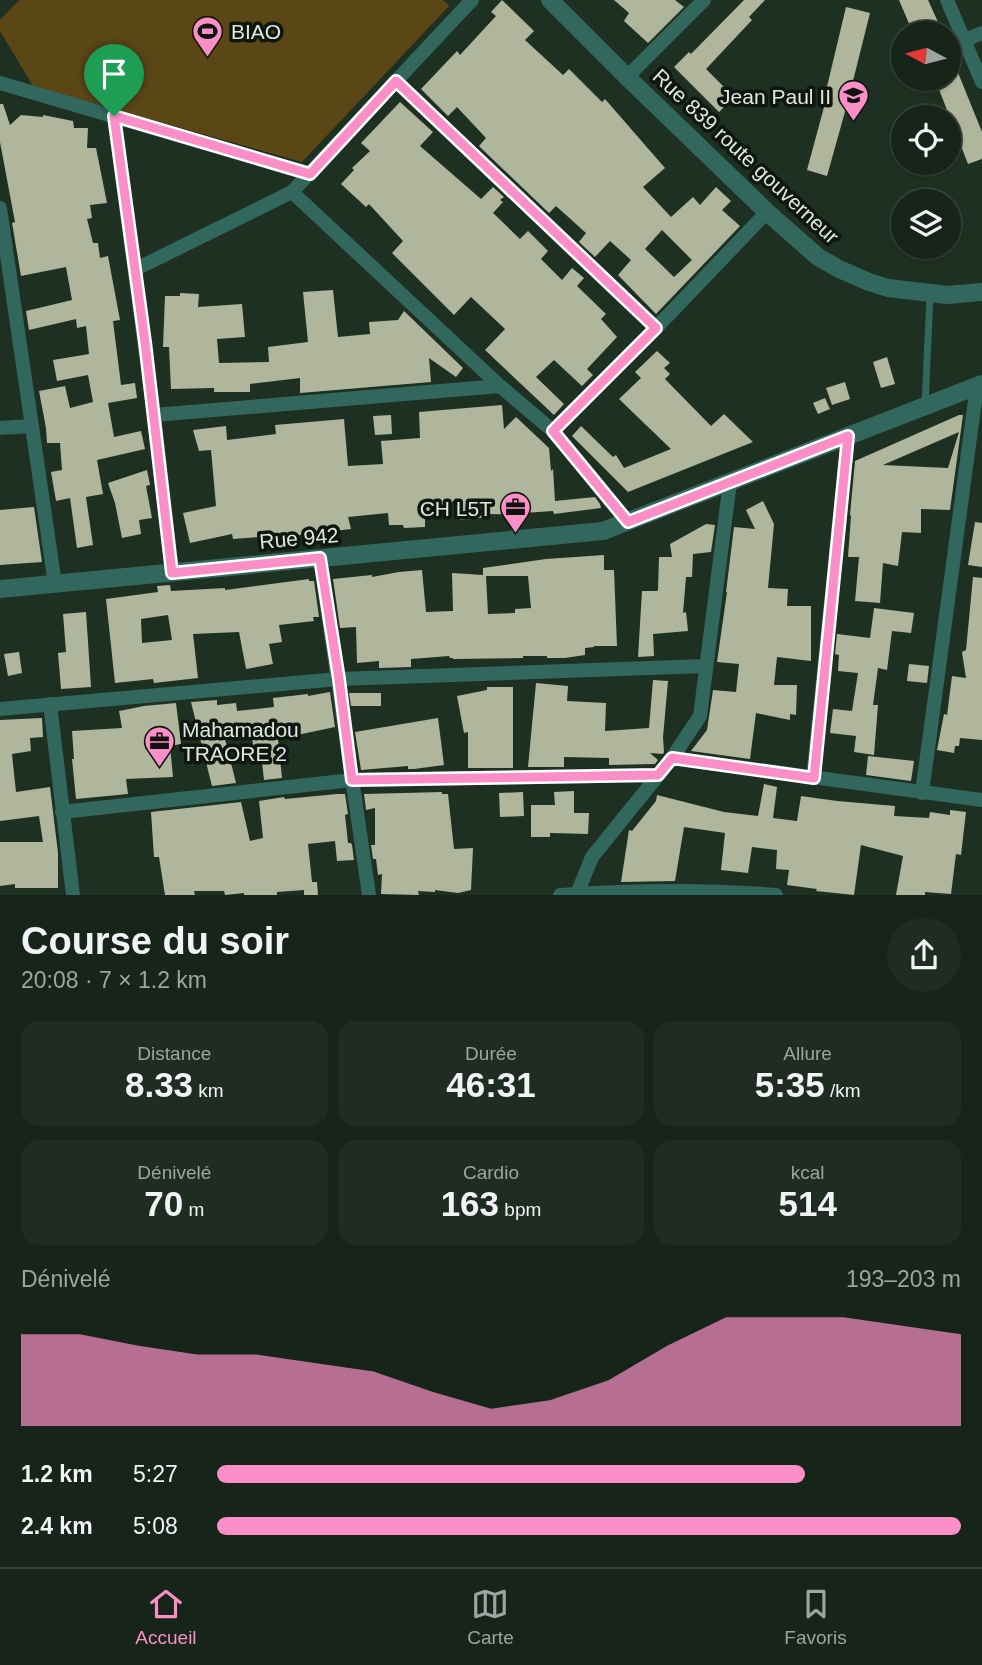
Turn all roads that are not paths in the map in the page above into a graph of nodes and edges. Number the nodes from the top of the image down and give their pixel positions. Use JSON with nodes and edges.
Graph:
{"nodes":[{"id":1,"x":472,"y":0,"type":"edge"},
{"id":2,"x":550,"y":0,"type":"edge"},
{"id":3,"x":704,"y":0,"type":"edge"},
{"id":4,"x":947,"y":0,"type":"edge"},
{"id":5,"x":982,"y":33,"type":"edge"},
{"id":6,"x":965,"y":40,"type":"junction"},
{"id":7,"x":627,"y":77,"type":"junction"},
{"id":8,"x":396,"y":81,"type":"junction"},
{"id":9,"x":982,"y":82,"type":"edge"},
{"id":10,"x":0,"y":83,"type":"edge"},
{"id":11,"x":114,"y":116,"type":"junction"},
{"id":12,"x":310,"y":174,"type":"junction"},
{"id":13,"x":292,"y":192,"type":"junction"},
{"id":14,"x":0,"y":209,"type":"edge"},
{"id":15,"x":767,"y":212,"type":"junction"},
{"id":16,"x":136,"y":270,"type":"junction"},
{"id":17,"x":982,"y":292,"type":"edge"},
{"id":18,"x":930,"y":294,"type":"junction"},
{"id":19,"x":656,"y":328,"type":"junction"},
{"id":20,"x":980,"y":385,"type":"edge"},
{"id":21,"x":500,"y":386,"type":"junction"},
{"id":22,"x":925,"y":406,"type":"junction"},
{"id":23,"x":154,"y":415,"type":"junction"},
{"id":24,"x":32,"y":426,"type":"junction"},
{"id":25,"x":0,"y":428,"type":"edge"},
{"id":26,"x":553,"y":431,"type":"junction"},
{"id":27,"x":848,"y":436,"type":"junction"},
{"id":28,"x":730,"y":482,"type":"junction"},
{"id":29,"x":628,"y":522,"type":"junction"},
{"id":30,"x":320,"y":558,"type":"junction"},
{"id":31,"x":172,"y":573,"type":"junction"},
{"id":32,"x":55,"y":584,"type":"junction"},
{"id":33,"x":0,"y":589,"type":"edge"},
{"id":34,"x":706,"y":666,"type":"junction"},
{"id":35,"x":339,"y":679,"type":"junction"},
{"id":36,"x":50,"y":704,"type":"junction"},
{"id":37,"x":0,"y":709,"type":"edge"},
{"id":38,"x":672,"y":758,"type":"junction"},
{"id":39,"x":658,"y":775,"type":"junction"},
{"id":40,"x":814,"y":778,"type":"junction"},
{"id":41,"x":352,"y":780,"type":"junction"},
{"id":42,"x":922,"y":793,"type":"junction"},
{"id":43,"x":982,"y":800,"type":"edge"},
{"id":44,"x":62,"y":812,"type":"junction"},
{"id":45,"x":614,"y":893,"type":"edge"},
{"id":46,"x":727,"y":893,"type":"edge"},
{"id":47,"x":578,"y":894,"type":"edge"},
{"id":48,"x":73,"y":895,"type":"edge"},
{"id":49,"x":369,"y":895,"type":"edge"},
{"id":50,"x":560,"y":895,"type":"edge"},
{"id":51,"x":776,"y":895,"type":"edge"}],
"edges":[{"from":1,"to":8,"type":"street"},
{"from":2,"to":7,"type":"street","name":"Rue 839 route gouverneur"},
{"from":3,"to":7,"type":"street"},
{"from":4,"to":6,"type":"street"},
{"from":5,"to":6,"type":"street"},
{"from":6,"to":9,"type":"street"},
{"from":7,"to":15,"type":"street","name":"Rue 839 route gouverneur"},
{"from":8,"to":12,"type":"street"},
{"from":8,"to":19,"type":"street"},
{"from":10,"to":11,"type":"street"},
{"from":11,"to":12,"type":"street"},
{"from":11,"to":16,"type":"street"},
{"from":12,"to":13,"type":"street"},
{"from":13,"to":16,"type":"street"},
{"from":13,"to":21,"type":"street"},
{"from":14,"to":24,"type":"street"},
{"from":15,"to":18,"type":"street","name":"Rue 839 route gouverneur"},
{"from":15,"to":19,"type":"street"},
{"from":16,"to":23,"type":"street"},
{"from":17,"to":18,"type":"street","name":"Rue 839 route gouverneur"},
{"from":18,"to":22,"type":"lane"},
{"from":19,"to":26,"type":"street"},
{"from":20,"to":22,"type":"street","name":"Rue 942"},
{"from":20,"to":42,"type":"street"},
{"from":21,"to":23,"type":"street"},
{"from":21,"to":26,"type":"street"},
{"from":22,"to":27,"type":"street","name":"Rue 942"},
{"from":23,"to":31,"type":"street"},
{"from":24,"to":25,"type":"street"},
{"from":24,"to":32,"type":"street"},
{"from":26,"to":29,"type":"street"},
{"from":27,"to":28,"type":"street","name":"Rue 942"},
{"from":27,"to":40,"type":"street"},
{"from":28,"to":29,"type":"street","name":"Rue 942"},
{"from":28,"to":34,"type":"street"},
{"from":29,"to":30,"type":"street","name":"Rue 942"},
{"from":30,"to":31,"type":"street","name":"Rue 942"},
{"from":30,"to":35,"type":"street"},
{"from":31,"to":32,"type":"street","name":"Rue 942"},
{"from":32,"to":33,"type":"street","name":"Rue 942"},
{"from":34,"to":35,"type":"street"},
{"from":34,"to":38,"type":"street"},
{"from":35,"to":36,"type":"street"},
{"from":35,"to":41,"type":"street"},
{"from":36,"to":37,"type":"street"},
{"from":36,"to":44,"type":"street"},
{"from":38,"to":39,"type":"street"},
{"from":38,"to":40,"type":"street"},
{"from":39,"to":41,"type":"street"},
{"from":39,"to":47,"type":"street"},
{"from":40,"to":42,"type":"street"},
{"from":41,"to":44,"type":"street"},
{"from":41,"to":49,"type":"street"},
{"from":42,"to":43,"type":"street"},
{"from":44,"to":48,"type":"street"},
{"from":45,"to":46,"type":"street"},
{"from":45,"to":47,"type":"street"},
{"from":46,"to":51,"type":"street"},
{"from":47,"to":50,"type":"street"}]}
